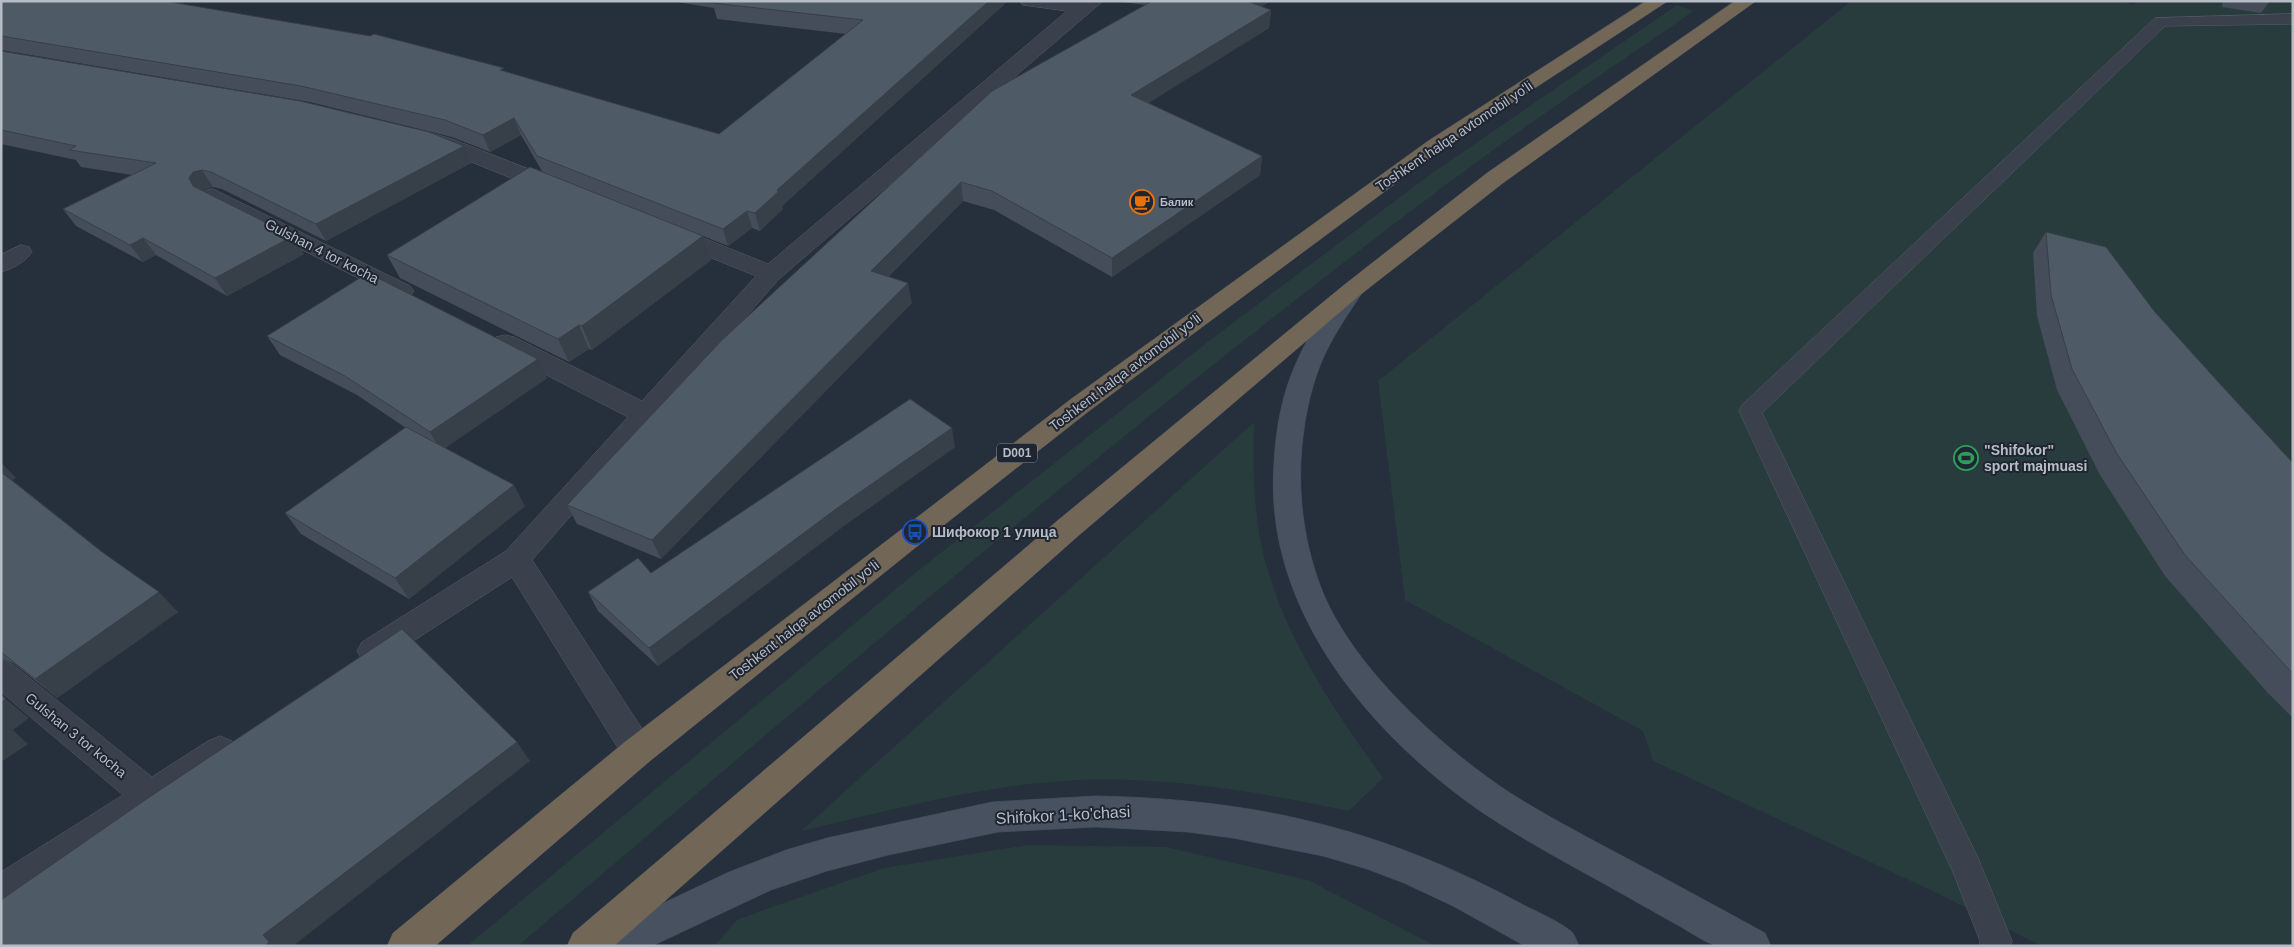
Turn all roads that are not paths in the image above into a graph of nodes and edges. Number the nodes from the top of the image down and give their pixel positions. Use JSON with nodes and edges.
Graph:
{"nodes":[{"id":1,"x":1028,"y":1,"type":"edge"},
{"id":2,"x":1659,"y":1,"type":"edge"},
{"id":3,"x":1088,"y":4,"type":"edge"},
{"id":4,"x":1731,"y":4,"type":"edge"},
{"id":5,"x":2293,"y":19,"type":"edge"},
{"id":6,"x":416,"y":136,"type":"edge"},
{"id":7,"x":572,"y":194,"type":"edge"},
{"id":8,"x":213,"y":196,"type":"edge"},
{"id":9,"x":654,"y":226,"type":"edge"},
{"id":10,"x":21,"y":252,"type":"dead end"},
{"id":11,"x":1,"y":265,"type":"edge"},
{"id":12,"x":772,"y":274,"type":"junction"},
{"id":13,"x":1352,"y":290,"type":"junction"},
{"id":14,"x":425,"y":302,"type":"edge"},
{"id":15,"x":487,"y":334,"type":"edge"},
{"id":16,"x":646,"y":414,"type":"junction"},
{"id":17,"x":516,"y":559,"type":"junction"},
{"id":18,"x":350,"y":666,"type":"edge"},
{"id":19,"x":1,"y":674,"type":"edge"},
{"id":20,"x":242,"y":737,"type":"edge"},
{"id":21,"x":638,"y":751,"type":"junction"},
{"id":22,"x":150,"y":796,"type":"junction"},
{"id":23,"x":1,"y":893,"type":"edge"},
{"id":24,"x":406,"y":946,"type":"edge"},
{"id":25,"x":586,"y":946,"type":"edge"},
{"id":26,"x":613,"y":946,"type":"edge"},
{"id":27,"x":1560,"y":946,"type":"edge"},
{"id":28,"x":1752,"y":946,"type":"edge"},
{"id":29,"x":1995,"y":946,"type":"edge"}],
"edges":[{"from":1,"to":3,"type":"street"},
{"from":2,"to":21,"type":"highway","name":"Toshkent halqa avtomobil yo'li","number":"D001"},
{"from":3,"to":12,"type":"street"},
{"from":4,"to":13,"type":"highway"},
{"from":5,"to":29,"type":"lane"},
{"from":6,"to":7,"type":"street"},
{"from":8,"to":14,"type":"street","name":"Gulshan 4 tor kocha"},
{"from":9,"to":12,"type":"street"},
{"from":10,"to":11,"type":"street"},
{"from":12,"to":16,"type":"street"},
{"from":13,"to":25,"type":"highway"},
{"from":13,"to":28,"type":"main road"},
{"from":15,"to":16,"type":"street"},
{"from":16,"to":17,"type":"street"},
{"from":17,"to":18,"type":"street"},
{"from":17,"to":21,"type":"street"},
{"from":19,"to":22,"type":"street","name":"Gulshan 3 tor kocha"},
{"from":20,"to":22,"type":"street"},
{"from":21,"to":24,"type":"highway","name":"Toshkent halqa avtomobil yo'li","number":"D001"},
{"from":22,"to":23,"type":"street"},
{"from":26,"to":27,"type":"main road","name":"Shifokor 1-ko'chasi"}]}
